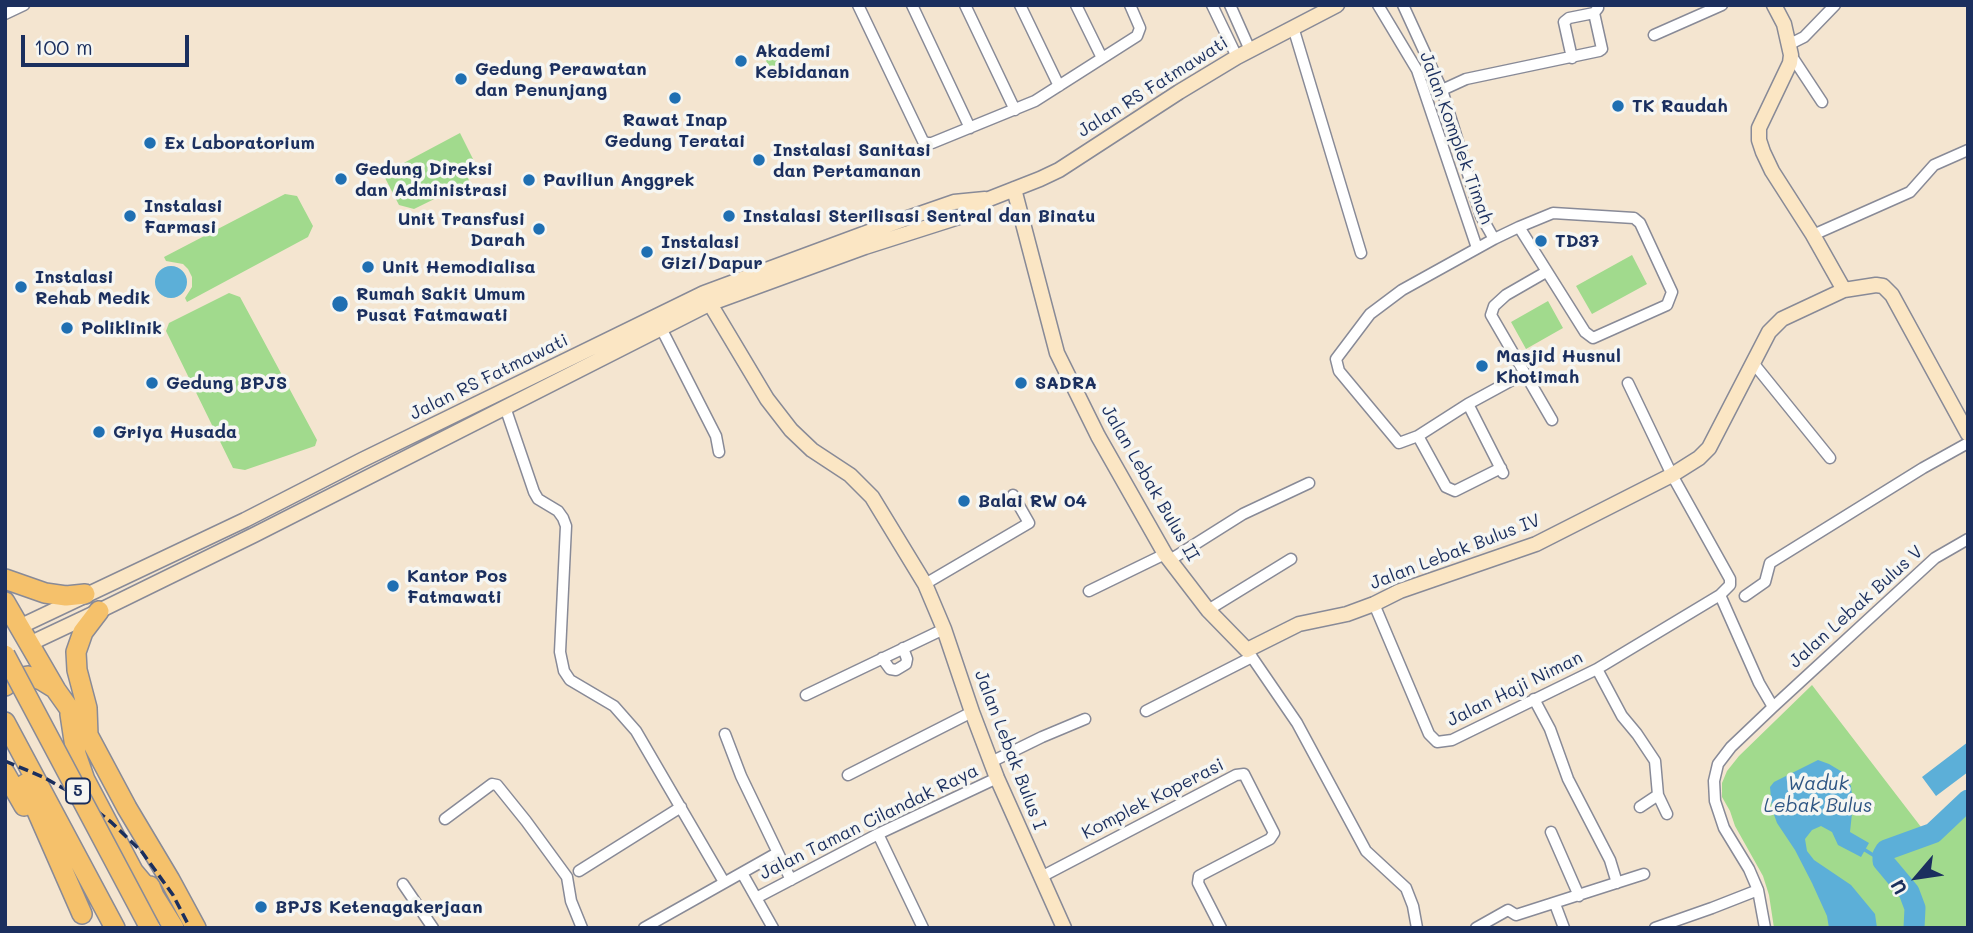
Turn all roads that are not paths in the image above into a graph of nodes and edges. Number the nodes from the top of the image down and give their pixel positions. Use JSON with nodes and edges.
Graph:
{"nodes":[{"id":1,"x":24,"y":5,"type":"edge"},
{"id":2,"x":858,"y":5,"type":"edge"},
{"id":3,"x":912,"y":5,"type":"edge"},
{"id":4,"x":965,"y":5,"type":"edge"},
{"id":5,"x":1020,"y":5,"type":"edge"},
{"id":6,"x":1076,"y":5,"type":"edge"},
{"id":7,"x":1130,"y":5,"type":"edge"},
{"id":8,"x":1212,"y":5,"type":"edge"},
{"id":9,"x":1230,"y":5,"type":"edge"},
{"id":10,"x":1337,"y":5,"type":"edge"},
{"id":11,"x":1378,"y":5,"type":"edge"},
{"id":12,"x":1403,"y":5,"type":"edge"},
{"id":13,"x":1722,"y":5,"type":"edge"},
{"id":14,"x":1774,"y":5,"type":"edge"},
{"id":15,"x":1835,"y":5,"type":"edge"},
{"id":16,"x":1596,"y":9,"type":"edge"},
{"id":17,"x":5,"y":14,"type":"edge"},
{"id":18,"x":1293,"y":27,"type":"junction"},
{"id":19,"x":1654,"y":35,"type":"dead end"},
{"id":20,"x":1791,"y":50,"type":"junction"},
{"id":21,"x":1243,"y":54,"type":"junction"},
{"id":22,"x":1102,"y":58,"type":"junction"},
{"id":23,"x":1572,"y":58,"type":"junction"},
{"id":24,"x":1059,"y":86,"type":"junction"},
{"id":25,"x":1442,"y":90,"type":"junction"},
{"id":26,"x":1822,"y":102,"type":"dead end"},
{"id":27,"x":1015,"y":110,"type":"junction"},
{"id":28,"x":970,"y":128,"type":"junction"},
{"id":29,"x":1968,"y":150,"type":"edge"},
{"id":30,"x":1014,"y":189,"type":"junction"},
{"id":31,"x":1481,"y":216,"type":"junction"},
{"id":32,"x":1468,"y":221,"type":"junction"},
{"id":33,"x":1519,"y":227,"type":"junction"},
{"id":34,"x":1812,"y":235,"type":"junction"},
{"id":35,"x":1494,"y":239,"type":"junction"},
{"id":36,"x":1477,"y":248,"type":"junction"},
{"id":37,"x":1361,"y":253,"type":"dead end"},
{"id":38,"x":1546,"y":272,"type":"junction"},
{"id":39,"x":1843,"y":290,"type":"junction"},
{"id":40,"x":707,"y":298,"type":"junction"},
{"id":41,"x":661,"y":328,"type":"junction"},
{"id":42,"x":1754,"y":364,"type":"junction"},
{"id":43,"x":1525,"y":373,"type":"junction"},
{"id":44,"x":1628,"y":383,"type":"dead end"},
{"id":45,"x":1468,"y":404,"type":"junction"},
{"id":46,"x":505,"y":407,"type":"junction"},
{"id":47,"x":1552,"y":420,"type":"dead end"},
{"id":48,"x":1966,"y":426,"type":"edge"},
{"id":49,"x":1418,"y":436,"type":"junction"},
{"id":50,"x":1968,"y":443,"type":"edge"},
{"id":51,"x":719,"y":452,"type":"dead end"},
{"id":52,"x":1830,"y":458,"type":"dead end"},
{"id":53,"x":362,"y":460,"type":"junction"},
{"id":54,"x":1672,"y":474,"type":"junction"},
{"id":55,"x":371,"y":475,"type":"junction"},
{"id":56,"x":1309,"y":482,"type":"dead end"},
{"id":57,"x":1013,"y":495,"type":"dead end"},
{"id":58,"x":1968,"y":539,"type":"edge"},
{"id":59,"x":1167,"y":557,"type":"junction"},
{"id":60,"x":1291,"y":559,"type":"dead end"},
{"id":61,"x":5,"y":579,"type":"edge"},
{"id":62,"x":925,"y":584,"type":"junction"},
{"id":63,"x":1089,"y":591,"type":"dead end"},
{"id":64,"x":85,"y":594,"type":"junction"},
{"id":65,"x":1720,"y":595,"type":"junction"},
{"id":66,"x":1745,"y":596,"type":"dead end"},
{"id":67,"x":5,"y":602,"type":"edge"},
{"id":68,"x":1374,"y":604,"type":"junction"},
{"id":69,"x":1208,"y":610,"type":"junction"},
{"id":70,"x":99,"y":611,"type":"junction"},
{"id":71,"x":944,"y":629,"type":"junction"},
{"id":72,"x":24,"y":635,"type":"junction"},
{"id":73,"x":903,"y":648,"type":"junction"},
{"id":74,"x":1249,"y":653,"type":"junction"},
{"id":75,"x":5,"y":655,"type":"edge"},
{"id":76,"x":882,"y":658,"type":"junction"},
{"id":77,"x":1597,"y":669,"type":"junction"},
{"id":78,"x":5,"y":686,"type":"edge"},
{"id":79,"x":56,"y":690,"type":"junction"},
{"id":80,"x":806,"y":695,"type":"dead end"},
{"id":81,"x":1534,"y":699,"type":"junction"},
{"id":82,"x":68,"y":706,"type":"junction"},
{"id":83,"x":1773,"y":707,"type":"junction"},
{"id":84,"x":1146,"y":711,"type":"dead end"},
{"id":85,"x":972,"y":712,"type":"junction"},
{"id":86,"x":1085,"y":719,"type":"dead end"},
{"id":87,"x":5,"y":722,"type":"edge"},
{"id":88,"x":724,"y":734,"type":"dead end"},
{"id":89,"x":88,"y":735,"type":"junction"},
{"id":90,"x":5,"y":737,"type":"edge"},
{"id":91,"x":991,"y":762,"type":"junction"},
{"id":92,"x":5,"y":773,"type":"edge"},
{"id":93,"x":848,"y":775,"type":"dead end"},
{"id":94,"x":997,"y":778,"type":"junction"},
{"id":95,"x":1658,"y":795,"type":"junction"},
{"id":96,"x":681,"y":807,"type":"junction"},
{"id":97,"x":1640,"y":807,"type":"dead end"},
{"id":98,"x":127,"y":808,"type":"junction"},
{"id":99,"x":1667,"y":814,"type":"dead end"},
{"id":100,"x":445,"y":820,"type":"dead end"},
{"id":101,"x":1551,"y":832,"type":"dead end"},
{"id":102,"x":878,"y":834,"type":"junction"},
{"id":103,"x":777,"y":853,"type":"junction"},
{"id":104,"x":579,"y":871,"type":"dead end"},
{"id":105,"x":742,"y":873,"type":"junction"},
{"id":106,"x":1644,"y":874,"type":"dead end"},
{"id":107,"x":1041,"y":877,"type":"junction"},
{"id":108,"x":791,"y":880,"type":"junction"},
{"id":109,"x":724,"y":882,"type":"junction"},
{"id":110,"x":1617,"y":883,"type":"junction"},
{"id":111,"x":402,"y":884,"type":"dead end"},
{"id":112,"x":1758,"y":890,"type":"junction"},
{"id":113,"x":1579,"y":896,"type":"junction"},
{"id":114,"x":756,"y":898,"type":"junction"},
{"id":115,"x":1555,"y":904,"type":"junction"},
{"id":116,"x":162,"y":919,"type":"edge"},
{"id":117,"x":85,"y":921,"type":"edge"},
{"id":118,"x":116,"y":928,"type":"edge"},
{"id":119,"x":196,"y":928,"type":"edge"},
{"id":120,"x":433,"y":928,"type":"edge"},
{"id":121,"x":582,"y":928,"type":"edge"},
{"id":122,"x":643,"y":928,"type":"edge"},
{"id":123,"x":773,"y":928,"type":"edge"},
{"id":124,"x":923,"y":928,"type":"edge"},
{"id":125,"x":1064,"y":928,"type":"edge"},
{"id":126,"x":1221,"y":928,"type":"edge"},
{"id":127,"x":1417,"y":928,"type":"edge"},
{"id":128,"x":1476,"y":928,"type":"edge"},
{"id":129,"x":1564,"y":928,"type":"edge"},
{"id":130,"x":1655,"y":928,"type":"edge"},
{"id":131,"x":1765,"y":928,"type":"edge"}],
"edges":[{"from":1,"to":17,"type":"street"},
{"from":2,"to":28,"type":"street"},
{"from":3,"to":28,"type":"street"},
{"from":4,"to":27,"type":"street"},
{"from":5,"to":24,"type":"street"},
{"from":6,"to":22,"type":"street"},
{"from":7,"to":22,"type":"street"},
{"from":8,"to":21,"type":"street"},
{"from":9,"to":21,"type":"street"},
{"from":10,"to":18,"type":"street","name":"Jalan RS Fatmawati"},
{"from":11,"to":32,"type":"street","name":"Jalan Komplek Timah"},
{"from":12,"to":25,"type":"street","name":"Jalan Komplek Timah"},
{"from":13,"to":19,"type":"street"},
{"from":14,"to":20,"type":"street"},
{"from":15,"to":20,"type":"street"},
{"from":16,"to":23,"type":"street"},
{"from":16,"to":23,"type":"street"},
{"from":18,"to":21,"type":"street","name":"Jalan RS Fatmawati"},
{"from":18,"to":37,"type":"street"},
{"from":20,"to":26,"type":"street"},
{"from":20,"to":34,"type":"street"},
{"from":21,"to":30,"type":"street","name":"Jalan RS Fatmawati"},
{"from":22,"to":24,"type":"street"},
{"from":23,"to":25,"type":"street"},
{"from":24,"to":27,"type":"street"},
{"from":25,"to":31,"type":"street","name":"Jalan Komplek Timah"},
{"from":27,"to":28,"type":"street"},
{"from":29,"to":34,"type":"street"},
{"from":30,"to":40,"type":"street","name":"Jalan RS Fatmawati"},
{"from":30,"to":59,"type":"street","name":"Jalan Lebak Bulus II"},
{"from":31,"to":32,"type":"street"},
{"from":31,"to":35,"type":"street","name":"Jalan Komplek Timah"},
{"from":32,"to":36,"type":"street","name":"Jalan Komplek Timah"},
{"from":33,"to":35,"type":"street","name":"Jalan Komplek Timah"},
{"from":33,"to":38,"type":"street","name":"Jalan Komplek Timah"},
{"from":33,"to":38,"type":"street","name":"Jalan Komplek Timah"},
{"from":34,"to":39,"type":"street"},
{"from":35,"to":36,"type":"street","name":"Jalan Komplek Timah"},
{"from":36,"to":49,"type":"street","name":"Jalan Komplek Timah"},
{"from":38,"to":43,"type":"street"},
{"from":39,"to":42,"type":"street","name":"Jalan Lebak Bulus IV"},
{"from":39,"to":48,"type":"street","name":"Jalan Lebak Bulus IV"},
{"from":40,"to":41,"type":"street","name":"Jalan RS Fatmawati"},
{"from":40,"to":53,"type":"street","name":"Jalan RS Fatmawati"},
{"from":40,"to":62,"type":"street","name":"Jalan Lebak Bulus I"},
{"from":41,"to":46,"type":"street","name":"Jalan RS Fatmawati"},
{"from":41,"to":51,"type":"street"},
{"from":42,"to":52,"type":"street"},
{"from":42,"to":54,"type":"street","name":"Jalan Lebak Bulus IV"},
{"from":43,"to":45,"type":"street","name":"Jalan Komplek Timah"},
{"from":43,"to":47,"type":"street"},
{"from":44,"to":54,"type":"street"},
{"from":45,"to":49,"type":"street","name":"Jalan Komplek Timah"},
{"from":45,"to":49,"type":"street"},
{"from":46,"to":55,"type":"street","name":"Jalan RS Fatmawati"},
{"from":46,"to":96,"type":"street"},
{"from":50,"to":66,"type":"street"},
{"from":53,"to":55,"type":"street"},
{"from":53,"to":64,"type":"street","name":"Jalan RS Fatmawati"},
{"from":54,"to":65,"type":"street","name":"Jalan Haji Niman"},
{"from":54,"to":68,"type":"street","name":"Jalan Lebak Bulus IV"},
{"from":55,"to":70,"type":"street","name":"Jalan RS Fatmawati"},
{"from":56,"to":59,"type":"street"},
{"from":57,"to":62,"type":"street"},
{"from":58,"to":83,"type":"street","name":"Jalan Lebak Bulus V"},
{"from":59,"to":63,"type":"street"},
{"from":59,"to":69,"type":"street","name":"Jalan Lebak Bulus II"},
{"from":60,"to":69,"type":"street"},
{"from":61,"to":64,"type":"highway"},
{"from":62,"to":71,"type":"street","name":"Jalan Lebak Bulus I"},
{"from":64,"to":72,"type":"street","name":"Jalan RS Fatmawati"},
{"from":65,"to":77,"type":"street","name":"Jalan Haji Niman"},
{"from":65,"to":83,"type":"street"},
{"from":67,"to":72,"type":"highway"},
{"from":68,"to":74,"type":"street","name":"Jalan Lebak Bulus IV"},
{"from":68,"to":81,"type":"street","name":"Jalan Haji Niman"},
{"from":69,"to":74,"type":"street","name":"Jalan Lebak Bulus II"},
{"from":70,"to":72,"type":"street","name":"Jalan RS Fatmawati"},
{"from":70,"to":89,"type":"highway"},
{"from":71,"to":73,"type":"street"},
{"from":71,"to":85,"type":"street","name":"Jalan Lebak Bulus I"},
{"from":72,"to":79,"type":"highway"},
{"from":73,"to":76,"type":"street"},
{"from":73,"to":76,"type":"street"},
{"from":74,"to":84,"type":"street"},
{"from":74,"to":127,"type":"street","name":"Jalan Lebak Bulus II"},
{"from":75,"to":116,"type":"highway","number":"5","bridge":true},
{"from":76,"to":80,"type":"street"},
{"from":77,"to":81,"type":"street","name":"Jalan Haji Niman"},
{"from":77,"to":95,"type":"street"},
{"from":78,"to":79,"type":"highway"},
{"from":79,"to":82,"type":"highway"},
{"from":81,"to":110,"type":"street"},
{"from":82,"to":89,"type":"highway"},
{"from":82,"to":116,"type":"highway"},
{"from":83,"to":112,"type":"street","name":"Jalan Lebak Bulus V"},
{"from":85,"to":91,"type":"street","name":"Jalan Lebak Bulus I"},
{"from":85,"to":93,"type":"street"},
{"from":86,"to":91,"type":"street"},
{"from":87,"to":118,"type":"highway","number":"5"},
{"from":88,"to":103,"type":"street"},
{"from":89,"to":98,"type":"highway"},
{"from":90,"to":117,"type":"highway"},
{"from":91,"to":94,"type":"street","name":"Jalan Lebak Bulus I"},
{"from":92,"to":117,"type":"highway"},
{"from":94,"to":102,"type":"street","name":"Jalan Taman Cilandak Raya"},
{"from":94,"to":107,"type":"street","name":"Jalan Lebak Bulus I"},
{"from":95,"to":97,"type":"street"},
{"from":95,"to":99,"type":"street"},
{"from":96,"to":104,"type":"street"},
{"from":96,"to":109,"type":"street"},
{"from":98,"to":116,"type":"highway"},
{"from":98,"to":119,"type":"highway"},
{"from":100,"to":121,"type":"street"},
{"from":101,"to":113,"type":"street"},
{"from":102,"to":108,"type":"street","name":"Jalan Taman Cilandak Raya"},
{"from":102,"to":124,"type":"street"},
{"from":103,"to":105,"type":"street","name":"Jalan Taman Cilandak Raya"},
{"from":103,"to":108,"type":"street"},
{"from":105,"to":109,"type":"street","name":"Jalan Taman Cilandak Raya"},
{"from":105,"to":114,"type":"street"},
{"from":106,"to":110,"type":"street"},
{"from":107,"to":125,"type":"street","name":"Jalan Lebak Bulus I"},
{"from":107,"to":126,"type":"street","name":"Komplek Koperasi"},
{"from":108,"to":114,"type":"street","name":"Jalan Taman Cilandak Raya"},
{"from":109,"to":122,"type":"street","name":"Jalan Taman Cilandak Raya"},
{"from":110,"to":113,"type":"street"},
{"from":111,"to":120,"type":"street"},
{"from":112,"to":130,"type":"street"},
{"from":112,"to":131,"type":"street","name":"Jalan Lebak Bulus V"},
{"from":113,"to":115,"type":"street"},
{"from":114,"to":123,"type":"street"},
{"from":115,"to":128,"type":"street"},
{"from":115,"to":129,"type":"street"}]}
